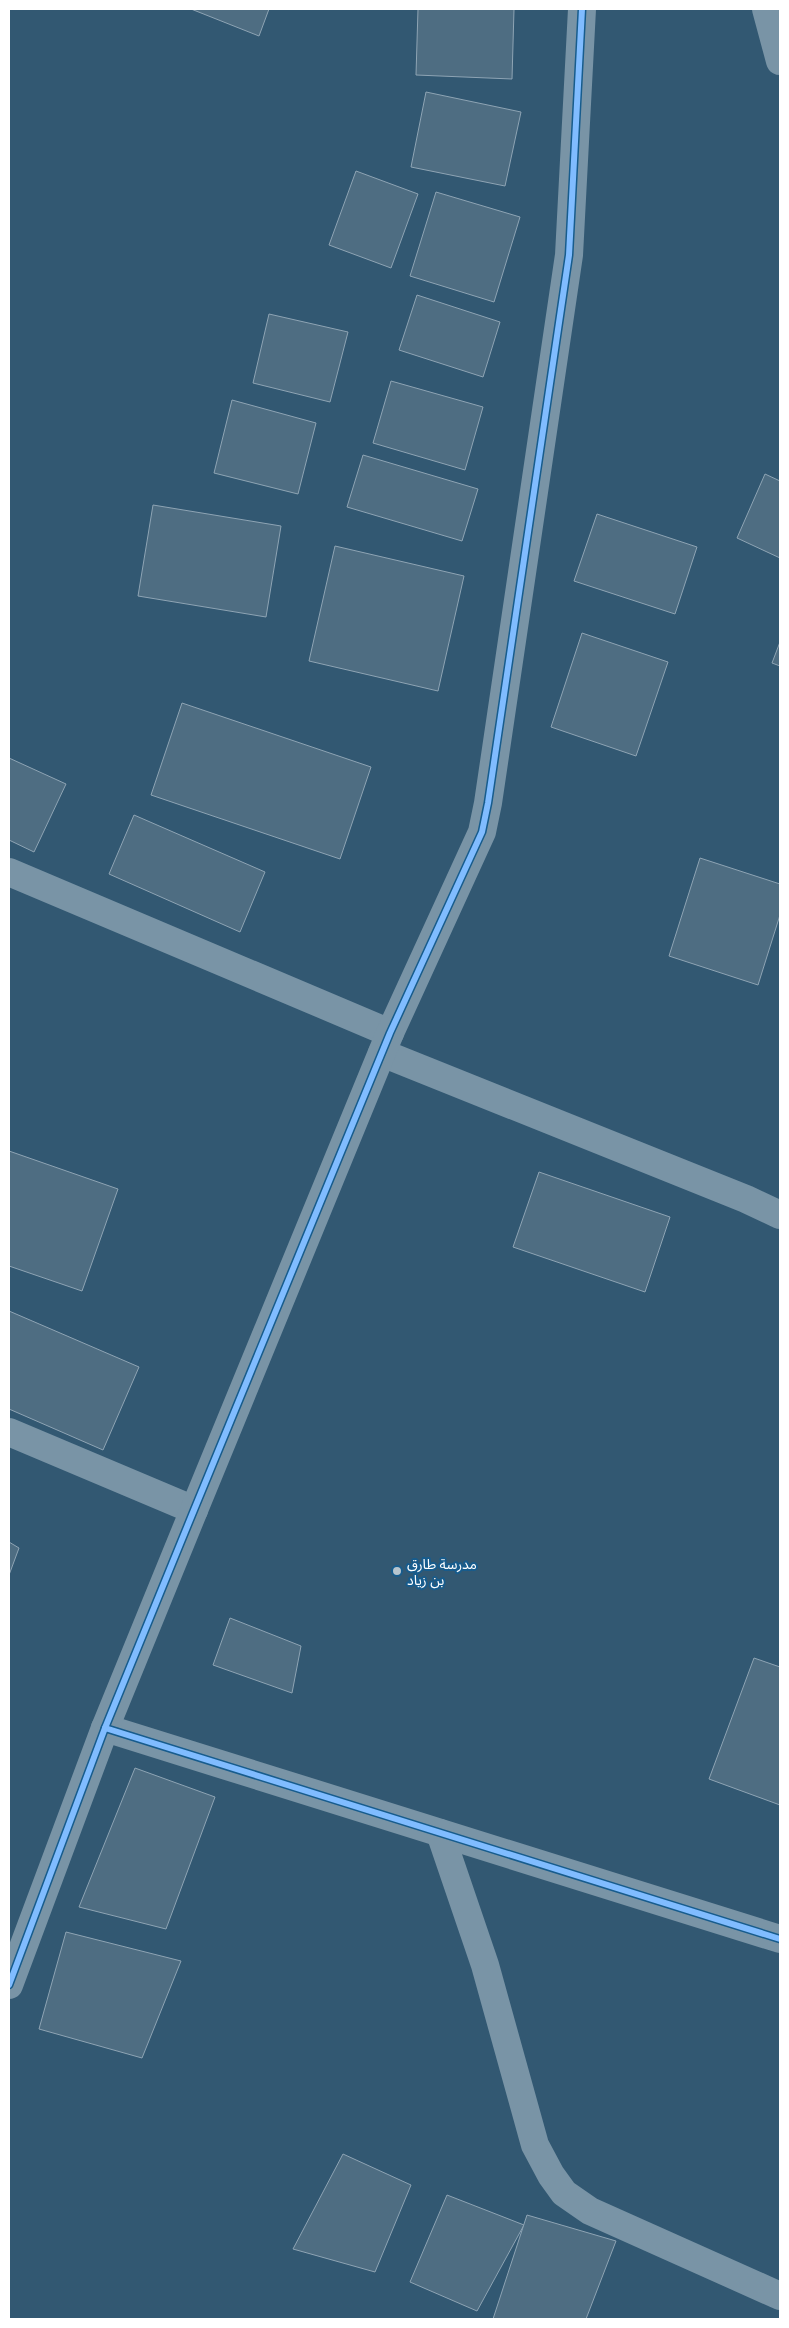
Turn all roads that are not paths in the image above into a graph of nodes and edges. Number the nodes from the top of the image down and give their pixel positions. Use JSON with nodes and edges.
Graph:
{"nodes":[{"id":1,"x":582,"y":9,"type":"edge"},
{"id":2,"x":766,"y":9,"type":"edge"},
{"id":3,"x":780,"y":61,"type":"edge"},
{"id":4,"x":9,"y":872,"type":"edge"},
{"id":5,"x":386,"y":1043,"type":"junction"},
{"id":6,"x":780,"y":1215,"type":"edge"},
{"id":7,"x":9,"y":1432,"type":"edge"},
{"id":8,"x":194,"y":1510,"type":"junction"},
{"id":9,"x":105,"y":1728,"type":"junction"},
{"id":10,"x":440,"y":1833,"type":"junction"},
{"id":11,"x":780,"y":1939,"type":"edge"},
{"id":12,"x":9,"y":1985,"type":"edge"},
{"id":13,"x":780,"y":2296,"type":"edge"}],
"edges":[{"from":1,"to":5,"type":"street"},
{"from":2,"to":3,"type":"street"},
{"from":4,"to":5,"type":"street"},
{"from":5,"to":6,"type":"street"},
{"from":5,"to":8,"type":"street"},
{"from":7,"to":8,"type":"street"},
{"from":8,"to":9,"type":"street"},
{"from":9,"to":10,"type":"street"},
{"from":9,"to":12,"type":"street"},
{"from":10,"to":11,"type":"street"},
{"from":10,"to":13,"type":"street"}]}
